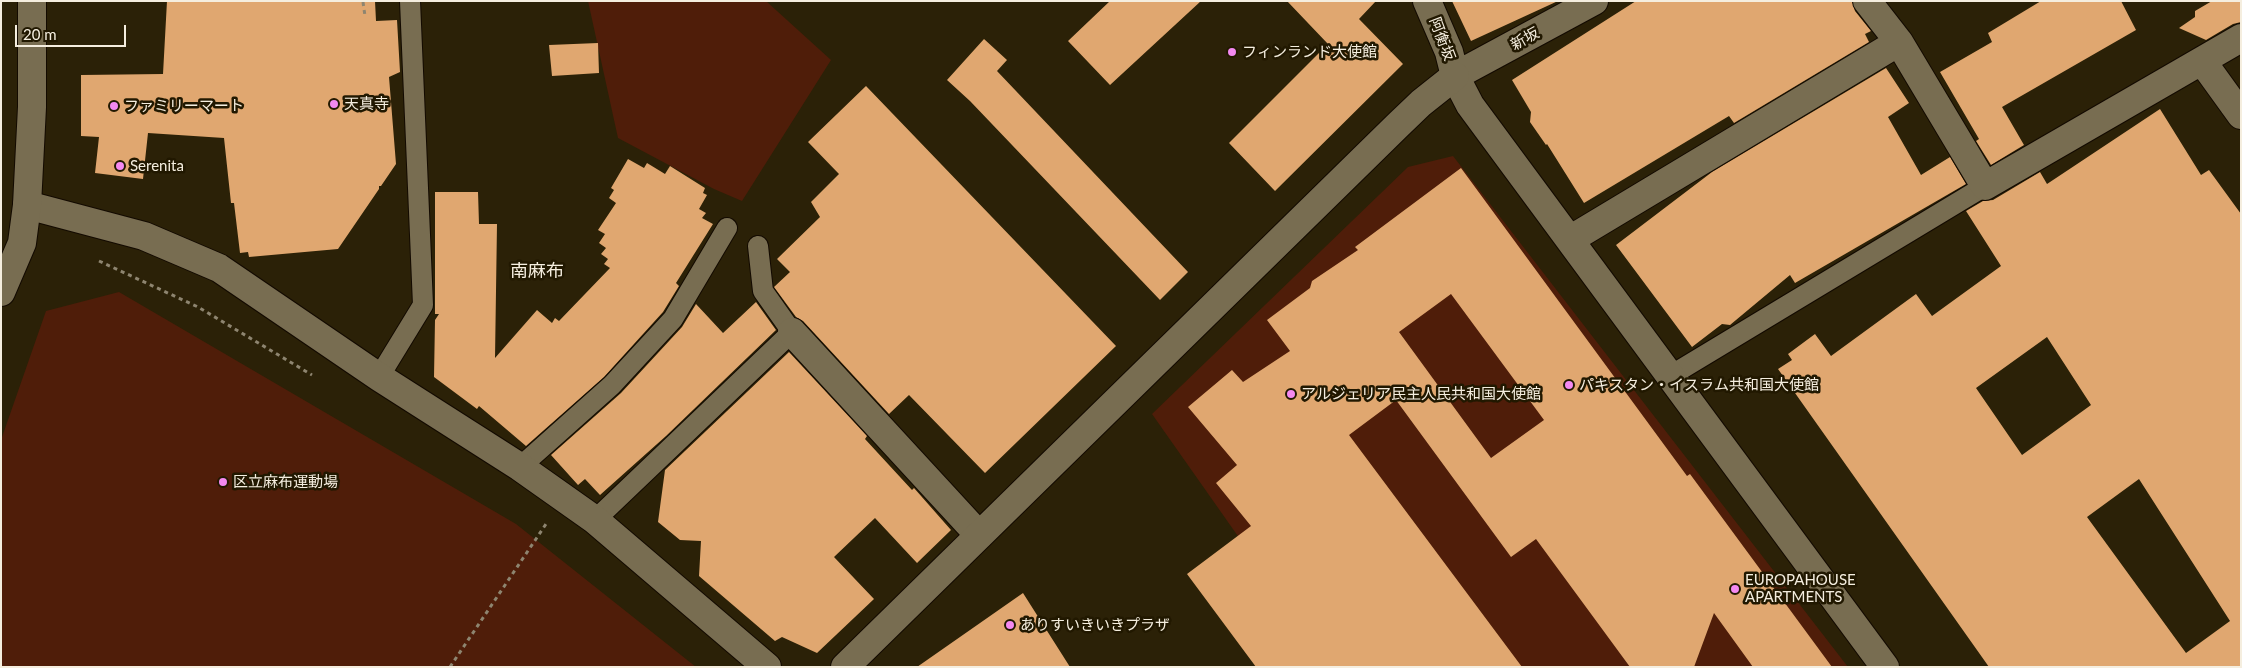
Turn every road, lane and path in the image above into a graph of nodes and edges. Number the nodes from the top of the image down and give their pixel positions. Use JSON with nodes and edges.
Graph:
{"nodes":[{"id":1,"x":32,"y":1,"type":"edge"},
{"id":2,"x":410,"y":1,"type":"edge"},
{"id":3,"x":1427,"y":1,"type":"edge"},
{"id":4,"x":1594,"y":1,"type":"edge"},
{"id":5,"x":1867,"y":1,"type":"edge"},
{"id":6,"x":363,"y":2,"type":"edge"},
{"id":7,"x":366,"y":16,"type":"dead end"},
{"id":8,"x":2241,"y":38,"type":"edge"},
{"id":9,"x":1899,"y":42,"type":"junction"},
{"id":10,"x":2202,"y":61,"type":"junction"},
{"id":11,"x":1455,"y":76,"type":"junction"},
{"id":12,"x":2241,"y":115,"type":"edge"},
{"id":13,"x":1986,"y":186,"type":"junction"},
{"id":14,"x":27,"y":205,"type":"junction"},
{"id":15,"x":727,"y":228,"type":"dead end"},
{"id":16,"x":1570,"y":239,"type":"junction"},
{"id":17,"x":758,"y":246,"type":"dead end"},
{"id":18,"x":94,"y":258,"type":"dead end"},
{"id":19,"x":2,"y":287,"type":"edge"},
{"id":20,"x":792,"y":332,"type":"junction"},
{"id":21,"x":1670,"y":376,"type":"junction"},
{"id":22,"x":379,"y":377,"type":"junction"},
{"id":23,"x":317,"y":378,"type":"dead end"},
{"id":24,"x":520,"y":467,"type":"junction"},
{"id":25,"x":563,"y":499,"type":"junction"},
{"id":26,"x":595,"y":520,"type":"junction"},
{"id":27,"x":979,"y":535,"type":"junction"},
{"id":28,"x":450,"y":667,"type":"edge"},
{"id":29,"x":767,"y":667,"type":"edge"},
{"id":30,"x":845,"y":667,"type":"edge"},
{"id":31,"x":1885,"y":667,"type":"edge"}],
"edges":[{"from":1,"to":14,"type":"street"},
{"from":2,"to":22,"type":"lane"},
{"from":3,"to":11,"type":"street","name":"阿衡坂"},
{"from":4,"to":11,"type":"street","name":"新坂"},
{"from":5,"to":9,"type":"street"},
{"from":6,"to":7,"type":"path"},
{"from":8,"to":10,"type":"street"},
{"from":9,"to":13,"type":"street"},
{"from":9,"to":16,"type":"street"},
{"from":10,"to":12,"type":"street"},
{"from":10,"to":13,"type":"street"},
{"from":11,"to":16,"type":"street","name":"阿衡坂"},
{"from":11,"to":27,"type":"street","name":"新坂"},
{"from":13,"to":21,"type":"lane"},
{"from":14,"to":19,"type":"street"},
{"from":14,"to":22,"type":"street"},
{"from":15,"to":24,"type":"lane"},
{"from":16,"to":21,"type":"street","name":"阿衡坂"},
{"from":17,"to":20,"type":"lane"},
{"from":18,"to":23,"type":"path"},
{"from":20,"to":26,"type":"lane"},
{"from":20,"to":27,"type":"street"},
{"from":21,"to":31,"type":"street","name":"阿衡坂"},
{"from":22,"to":24,"type":"street"},
{"from":24,"to":25,"type":"street"},
{"from":25,"to":26,"type":"street"},
{"from":25,"to":28,"type":"path"},
{"from":26,"to":29,"type":"street"},
{"from":27,"to":30,"type":"street","name":"新坂"}]}
